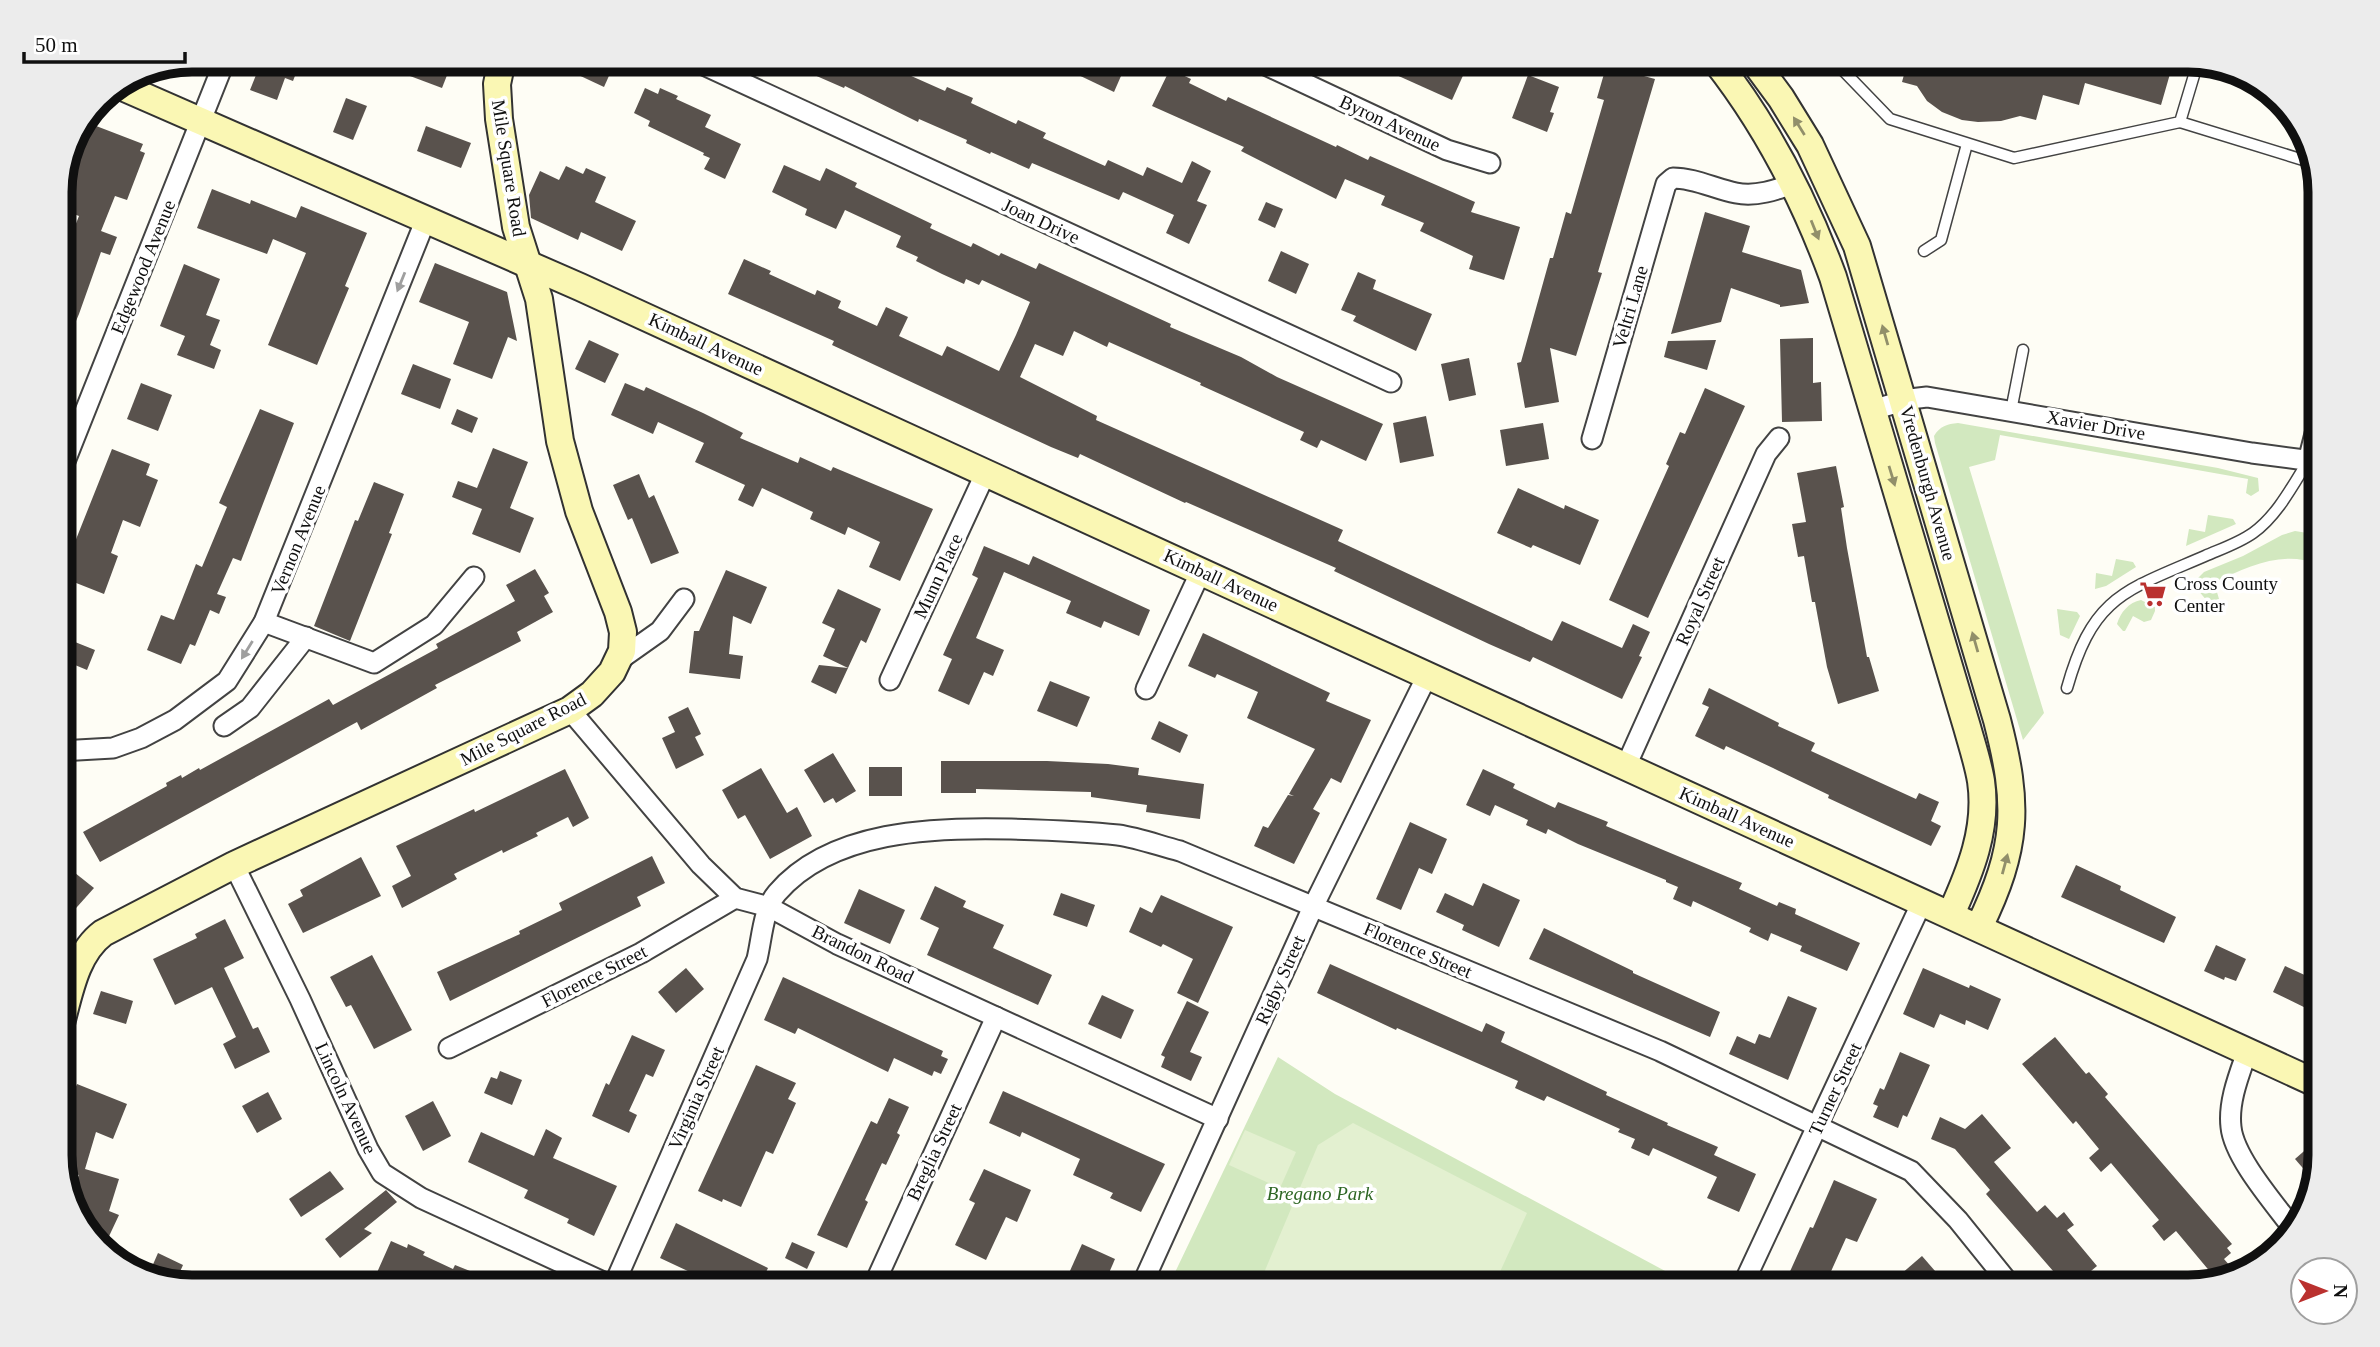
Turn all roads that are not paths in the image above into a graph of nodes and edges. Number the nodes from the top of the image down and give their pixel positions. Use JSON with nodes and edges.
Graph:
{"nodes":[{"id":1,"x":220,"y":72,"type":"edge"},
{"id":2,"x":500,"y":72,"type":"edge"},
{"id":3,"x":718,"y":72,"type":"edge"},
{"id":4,"x":1281,"y":72,"type":"edge"},
{"id":5,"x":1724,"y":72,"type":"edge"},
{"id":6,"x":1762,"y":72,"type":"edge"},
{"id":7,"x":1845,"y":72,"type":"edge"},
{"id":8,"x":2195,"y":72,"type":"edge"},
{"id":9,"x":129,"y":90,"type":"edge"},
{"id":10,"x":202,"y":121,"type":"junction"},
{"id":11,"x":2180,"y":122,"type":"junction"},
{"id":12,"x":1967,"y":144,"type":"junction"},
{"id":13,"x":2304,"y":160,"type":"edge"},
{"id":14,"x":1490,"y":163,"type":"dead end"},
{"id":15,"x":1795,"y":183,"type":"junction"},
{"id":16,"x":426,"y":219,"type":"junction"},
{"id":17,"x":1924,"y":251,"type":"dead end"},
{"id":18,"x":527,"y":263,"type":"junction"},
{"id":19,"x":2023,"y":350,"type":"dead end"},
{"id":20,"x":1391,"y":382,"type":"dead end"},
{"id":21,"x":1904,"y":401,"type":"junction"},
{"id":22,"x":1872,"y":410,"type":"junction"},
{"id":23,"x":2011,"y":411,"type":"junction"},
{"id":24,"x":1779,"y":438,"type":"dead end"},
{"id":25,"x":1592,"y":439,"type":"dead end"},
{"id":26,"x":72,"y":444,"type":"edge"},
{"id":27,"x":2308,"y":460,"type":"edge"},
{"id":28,"x":2308,"y":469,"type":"edge"},
{"id":29,"x":985,"y":472,"type":"junction"},
{"id":30,"x":1202,"y":571,"type":"junction"},
{"id":31,"x":474,"y":577,"type":"dead end"},
{"id":32,"x":684,"y":599,"type":"dead end"},
{"id":33,"x":264,"y":622,"type":"junction"},
{"id":34,"x":306,"y":637,"type":"junction"},
{"id":35,"x":619,"y":660,"type":"junction"},
{"id":36,"x":1427,"y":676,"type":"junction"},
{"id":37,"x":890,"y":680,"type":"dead end"},
{"id":38,"x":2067,"y":688,"type":"dead end"},
{"id":39,"x":1146,"y":689,"type":"dead end"},
{"id":40,"x":570,"y":710,"type":"junction"},
{"id":41,"x":1997,"y":720,"type":"junction"},
{"id":42,"x":224,"y":726,"type":"dead end"},
{"id":43,"x":1967,"y":727,"type":"junction"},
{"id":44,"x":72,"y":750,"type":"edge"},
{"id":45,"x":1626,"y":766,"type":"junction"},
{"id":46,"x":234,"y":865,"type":"junction"},
{"id":47,"x":735,"y":898,"type":"junction"},
{"id":48,"x":1922,"y":902,"type":"junction"},
{"id":49,"x":769,"y":907,"type":"junction"},
{"id":50,"x":1313,"y":907,"type":"junction"},
{"id":51,"x":1951,"y":914,"type":"junction"},
{"id":52,"x":1979,"y":927,"type":"junction"},
{"id":53,"x":72,"y":986,"type":"edge"},
{"id":54,"x":996,"y":1017,"type":"junction"},
{"id":55,"x":449,"y":1048,"type":"dead end"},
{"id":56,"x":2247,"y":1052,"type":"junction"},
{"id":57,"x":2308,"y":1080,"type":"edge"},
{"id":58,"x":1218,"y":1119,"type":"junction"},
{"id":59,"x":1818,"y":1126,"type":"junction"},
{"id":60,"x":2288,"y":1221,"type":"edge"},
{"id":61,"x":587,"y":1275,"type":"edge"},
{"id":62,"x":618,"y":1275,"type":"edge"},
{"id":63,"x":878,"y":1275,"type":"edge"},
{"id":64,"x":1146,"y":1275,"type":"edge"},
{"id":65,"x":1748,"y":1275,"type":"edge"},
{"id":66,"x":2002,"y":1275,"type":"edge"}],
"edges":[{"from":1,"to":10,"type":"street","name":"Edgewood Avenue"},
{"from":2,"to":18,"type":"street","name":"Mile Square Road"},
{"from":3,"to":20,"type":"street","name":"Joan Drive"},
{"from":4,"to":14,"type":"street","name":"Byron Avenue"},
{"from":5,"to":15,"type":"street","name":"Vredenburgh Avenue"},
{"from":21,"to":6,"type":"street","name":"Vredenburgh Avenue","one_way":true},
{"from":7,"to":12,"type":"lane"},
{"from":8,"to":11,"type":"lane"},
{"from":9,"to":10,"type":"street","name":"Kimball Avenue"},
{"from":10,"to":16,"type":"street","name":"Kimball Avenue"},
{"from":10,"to":26,"type":"street","name":"Edgewood Avenue"},
{"from":11,"to":12,"type":"lane"},
{"from":11,"to":13,"type":"lane"},
{"from":12,"to":17,"type":"lane"},
{"from":15,"to":22,"type":"street","name":"Vredenburgh Avenue","one_way":true},
{"from":15,"to":25,"type":"street","name":"Veltri Lane"},
{"from":16,"to":18,"type":"street","name":"Kimball Avenue"},
{"from":16,"to":33,"type":"street","name":"Vernon Avenue","one_way":true},
{"from":18,"to":29,"type":"street","name":"Kimball Avenue"},
{"from":18,"to":35,"type":"street","name":"Mile Square Road"},
{"from":19,"to":23,"type":"lane"},
{"from":21,"to":22,"type":"street","name":"Xavier Drive"},
{"from":21,"to":23,"type":"street","name":"Xavier Drive"},
{"from":41,"to":21,"type":"street","name":"Vredenburgh Avenue","one_way":true},
{"from":22,"to":43,"type":"street","name":"Vredenburgh Avenue","one_way":true},
{"from":23,"to":27,"type":"street","name":"Xavier Drive"},
{"from":24,"to":45,"type":"street","name":"Royal Street"},
{"from":28,"to":38,"type":"lane"},
{"from":29,"to":30,"type":"street","name":"Kimball Avenue"},
{"from":29,"to":37,"type":"street","name":"Munn Place"},
{"from":30,"to":36,"type":"street","name":"Kimball Avenue"},
{"from":30,"to":39,"type":"street"},
{"from":31,"to":34,"type":"street"},
{"from":32,"to":35,"type":"street"},
{"from":33,"to":34,"type":"street"},
{"from":33,"to":44,"type":"street","name":"Vernon Avenue","one_way":true},
{"from":34,"to":42,"type":"street"},
{"from":35,"to":40,"type":"street","name":"Mile Square Road"},
{"from":36,"to":45,"type":"street","name":"Kimball Avenue"},
{"from":36,"to":50,"type":"street","name":"Rigby Street"},
{"from":40,"to":46,"type":"street","name":"Mile Square Road"},
{"from":40,"to":47,"type":"street","name":"Brandon Road"},
{"from":41,"to":43,"type":"street"},
{"from":52,"to":41,"type":"street","name":"Vredenburgh Avenue","one_way":true},
{"from":43,"to":51,"type":"street","name":"Vredenburgh Avenue"},
{"from":45,"to":48,"type":"street","name":"Kimball Avenue"},
{"from":46,"to":53,"type":"street","name":"Mile Square Road"},
{"from":46,"to":61,"type":"street","name":"Lincoln Avenue"},
{"from":47,"to":49,"type":"street","name":"Brandon Road"},
{"from":47,"to":55,"type":"street","name":"Florence Street"},
{"from":48,"to":51,"type":"street","name":"Kimball Avenue"},
{"from":48,"to":59,"type":"street","name":"Turner Street"},
{"from":49,"to":50,"type":"street","name":"Florence Street"},
{"from":49,"to":54,"type":"street","name":"Brandon Road"},
{"from":49,"to":62,"type":"street","name":"Virginia Street"},
{"from":50,"to":58,"type":"street","name":"Rigby Street"},
{"from":50,"to":59,"type":"street","name":"Florence Street"},
{"from":51,"to":52,"type":"street","name":"Kimball Avenue"},
{"from":52,"to":56,"type":"street","name":"Kimball Avenue"},
{"from":54,"to":58,"type":"street","name":"Brandon Road"},
{"from":54,"to":63,"type":"street","name":"Breglia Street"},
{"from":56,"to":57,"type":"street","name":"Kimball Avenue"},
{"from":56,"to":60,"type":"street"},
{"from":58,"to":64,"type":"street","name":"Rigby Street"},
{"from":59,"to":65,"type":"street","name":"Turner Street"},
{"from":59,"to":66,"type":"street","name":"Florence Street"}]}
